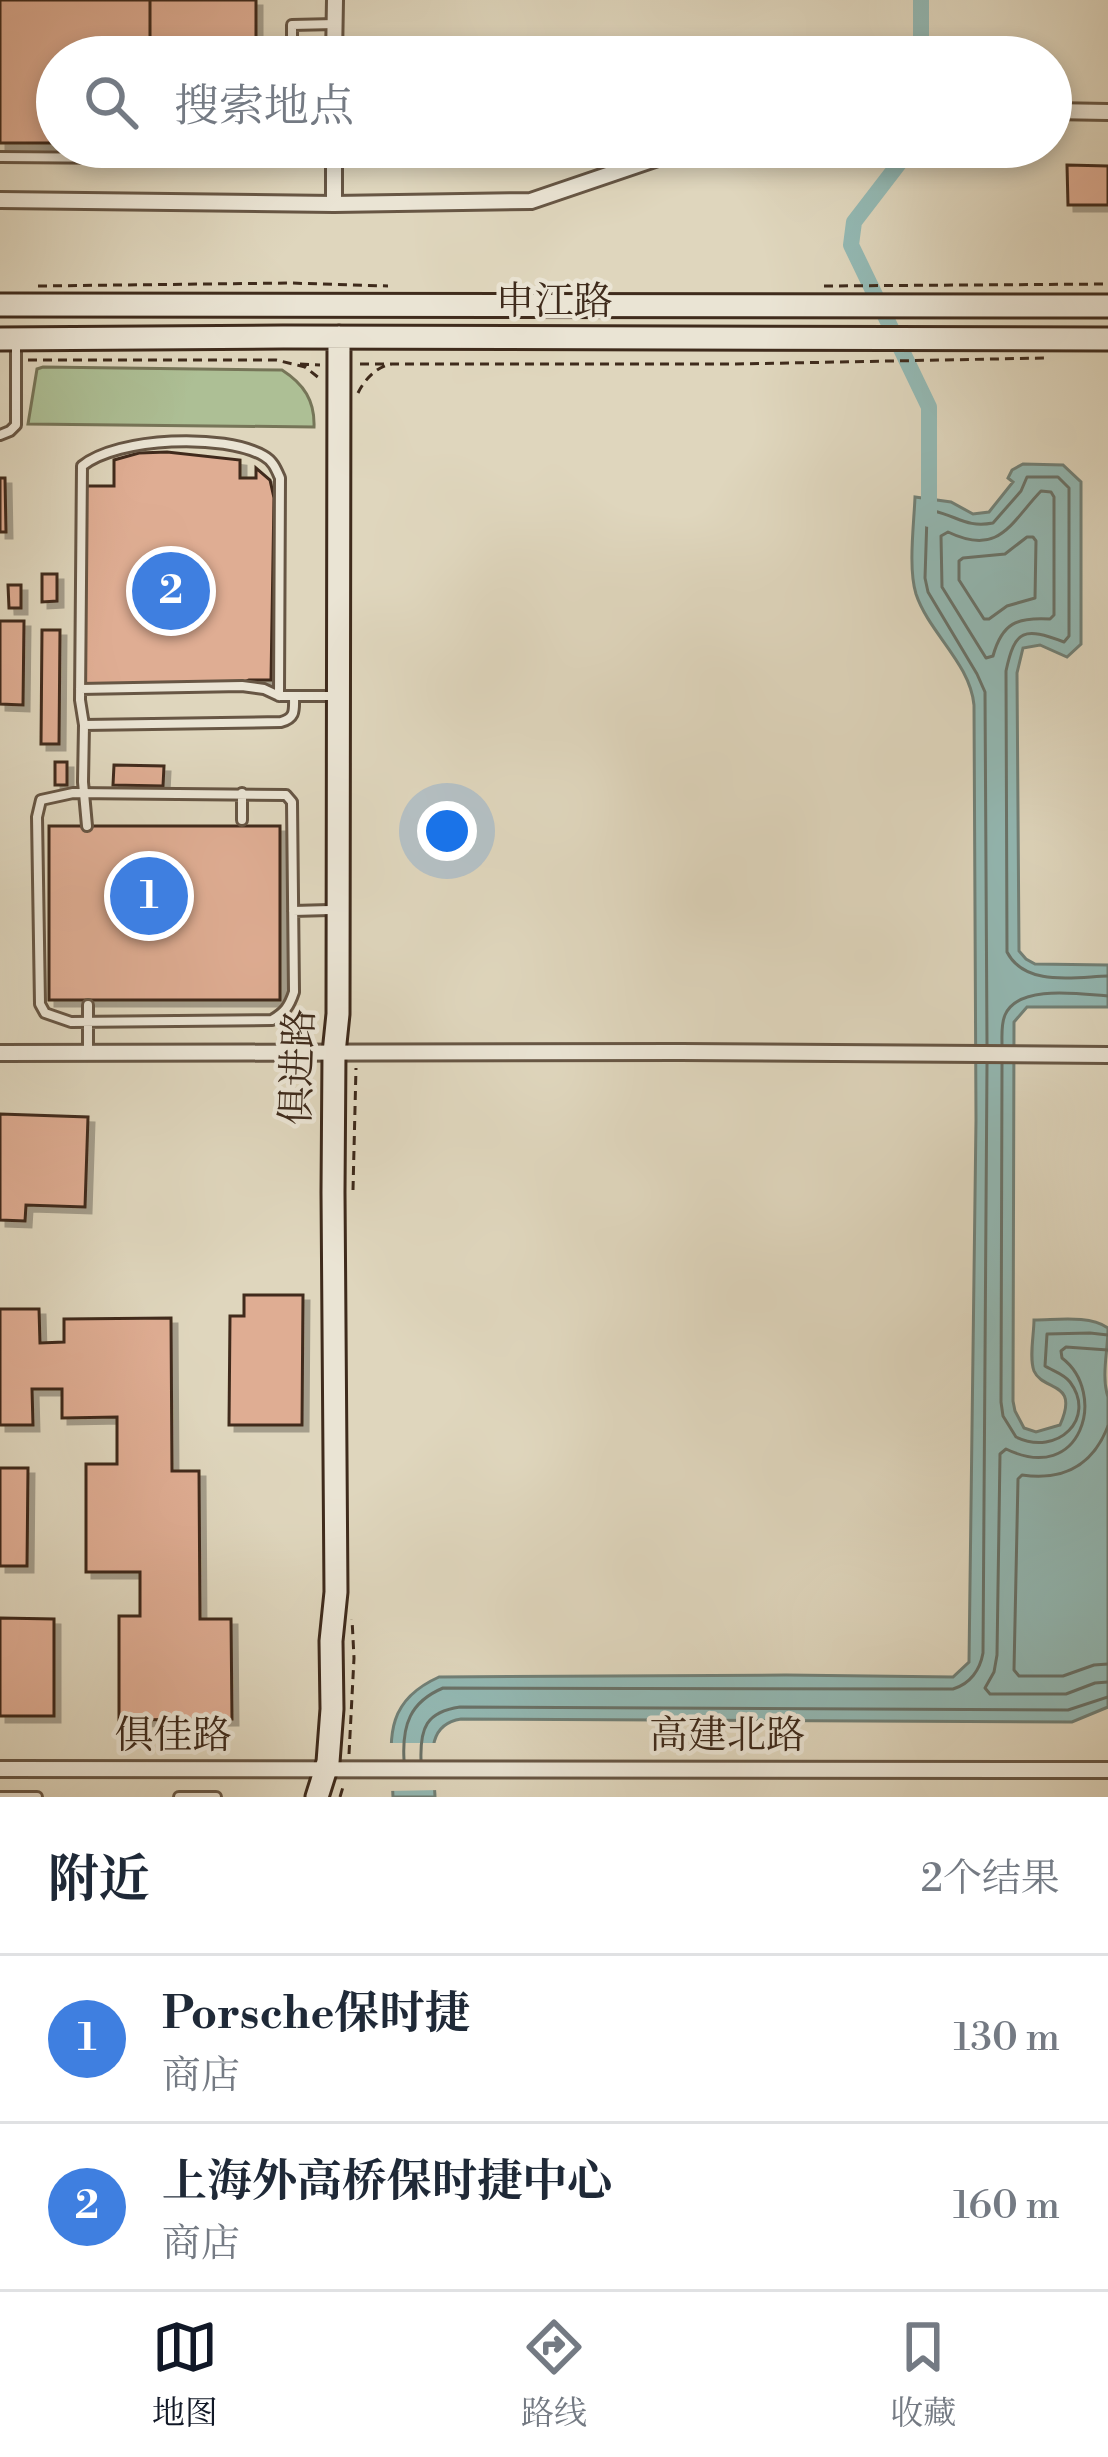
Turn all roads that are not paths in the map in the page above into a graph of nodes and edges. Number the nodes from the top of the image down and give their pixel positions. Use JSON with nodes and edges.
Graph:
{"nodes":[{"id":1,"x":335,"y":0,"type":"edge"},
{"id":2,"x":334,"y":24,"type":"junction"},
{"id":3,"x":292,"y":36,"type":"edge"},
{"id":4,"x":334,"y":36,"type":"edge"},
{"id":5,"x":1072,"y":111,"type":"edge"},
{"id":6,"x":1108,"y":112,"type":"edge"},
{"id":7,"x":0,"y":157,"type":"edge"},
{"id":8,"x":36,"y":157,"type":"edge"},
{"id":9,"x":334,"y":168,"type":"edge"},
{"id":10,"x":628,"y":168,"type":"edge"},
{"id":11,"x":0,"y":200,"type":"edge"},
{"id":12,"x":334,"y":203,"type":"junction"},
{"id":13,"x":0,"y":305,"type":"edge"},
{"id":14,"x":1108,"y":306,"type":"edge"},
{"id":15,"x":339,"y":337,"type":"junction"},
{"id":16,"x":1108,"y":339,"type":"edge"},
{"id":17,"x":11,"y":346,"type":"edge"},
{"id":18,"x":0,"y":435,"type":"edge"},
{"id":19,"x":80,"y":688,"type":"junction"},
{"id":20,"x":278,"y":696,"type":"junction"},
{"id":21,"x":294,"y":696,"type":"junction"},
{"id":22,"x":338,"y":696,"type":"junction"},
{"id":23,"x":84,"y":725,"type":"junction"},
{"id":24,"x":86,"y":793,"type":"junction"},
{"id":25,"x":242,"y":793,"type":"junction"},
{"id":26,"x":242,"y":820,"type":"dead end"},
{"id":27,"x":87,"y":826,"type":"dead end"},
{"id":28,"x":293,"y":910,"type":"junction"},
{"id":29,"x":329,"y":910,"type":"dead end"},
{"id":30,"x":88,"y":1005,"type":"dead end"},
{"id":31,"x":88,"y":1021,"type":"junction"},
{"id":32,"x":0,"y":1053,"type":"edge"},
{"id":33,"x":88,"y":1053,"type":"junction"},
{"id":34,"x":334,"y":1053,"type":"junction"},
{"id":35,"x":1108,"y":1055,"type":"edge"},
{"id":36,"x":0,"y":1769,"type":"edge"},
{"id":37,"x":336,"y":1770,"type":"junction"},
{"id":38,"x":1108,"y":1770,"type":"edge"},
{"id":39,"x":0,"y":1797,"type":"edge"},
{"id":40,"x":37,"y":1797,"type":"edge"},
{"id":41,"x":179,"y":1797,"type":"edge"},
{"id":42,"x":216,"y":1797,"type":"edge"},
{"id":43,"x":317,"y":1797,"type":"edge"}],
"edges":[{"from":1,"to":2,"type":"street"},
{"from":2,"to":3,"type":"lane"},
{"from":2,"to":4,"type":"street"},
{"from":5,"to":6,"type":"street"},
{"from":7,"to":8,"type":"lane"},
{"from":9,"to":12,"type":"street"},
{"from":10,"to":12,"type":"street"},
{"from":11,"to":12,"type":"street"},
{"from":13,"to":14,"type":"main road","name":"申江路"},
{"from":15,"to":16,"type":"main road","name":"申江路"},
{"from":15,"to":17,"type":"main road","name":"申江路"},
{"from":15,"to":22,"type":"main road","name":"俱进路"},
{"from":17,"to":18,"type":"lane"},
{"from":19,"to":20,"type":"lane"},
{"from":19,"to":20,"type":"lane"},
{"from":19,"to":23,"type":"lane"},
{"from":20,"to":21,"type":"lane"},
{"from":21,"to":22,"type":"lane"},
{"from":21,"to":23,"type":"lane"},
{"from":22,"to":34,"type":"main road","name":"俱进路"},
{"from":23,"to":24,"type":"lane"},
{"from":24,"to":25,"type":"lane"},
{"from":24,"to":27,"type":"lane"},
{"from":24,"to":31,"type":"lane"},
{"from":25,"to":26,"type":"lane"},
{"from":25,"to":28,"type":"lane"},
{"from":28,"to":29,"type":"lane"},
{"from":28,"to":31,"type":"lane"},
{"from":30,"to":31,"type":"lane"},
{"from":31,"to":33,"type":"lane"},
{"from":32,"to":33,"type":"street"},
{"from":33,"to":34,"type":"street"},
{"from":34,"to":35,"type":"street"},
{"from":34,"to":37,"type":"main road","name":"俱进路"},
{"from":36,"to":37,"type":"street","name":"俱佳路"},
{"from":37,"to":38,"type":"street","name":"高建北路"},
{"from":37,"to":43,"type":"main road","name":"俱进路"},
{"from":39,"to":40,"type":"lane"},
{"from":41,"to":42,"type":"lane"}]}
